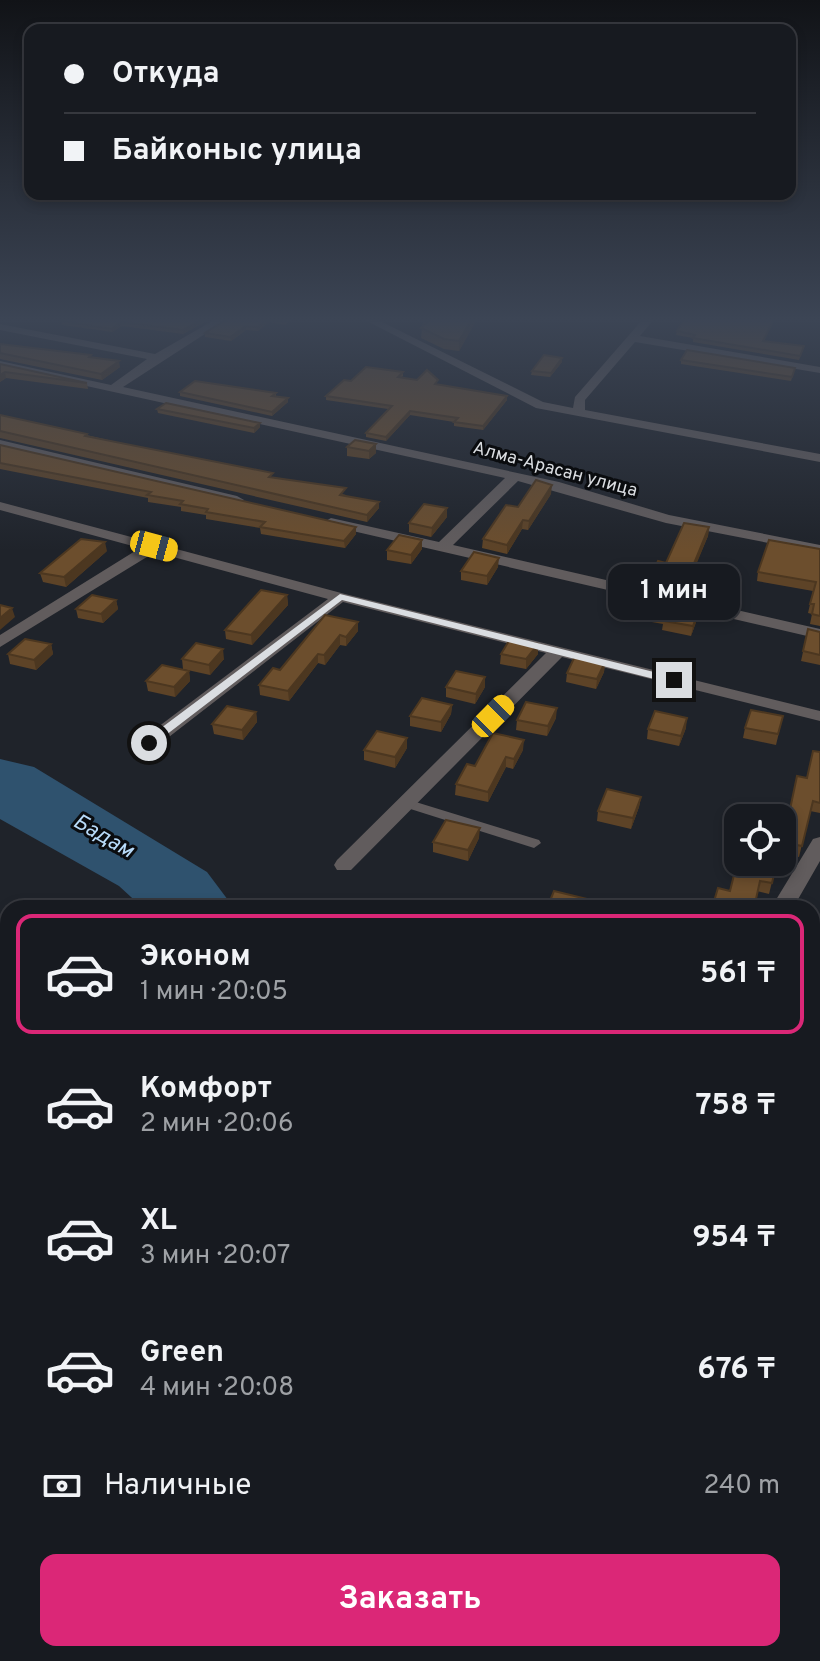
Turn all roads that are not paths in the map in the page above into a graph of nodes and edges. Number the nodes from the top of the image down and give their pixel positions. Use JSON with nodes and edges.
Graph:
{"nodes":[{"id":1,"x":153,"y":397,"type":"edge"},
{"id":2,"x":523,"y":397,"type":"edge"},
{"id":3,"x":582,"y":397,"type":"edge"},
{"id":4,"x":579,"y":411,"type":"junction"},
{"id":5,"x":0,"y":444,"type":"edge"},
{"id":6,"x":820,"y":458,"type":"edge"},
{"id":7,"x":515,"y":476,"type":"junction"},
{"id":8,"x":254,"y":504,"type":"edge"},
{"id":9,"x":0,"y":506,"type":"edge"},
{"id":10,"x":313,"y":518,"type":"edge"},
{"id":11,"x":154,"y":546,"type":"junction"},
{"id":12,"x":443,"y":547,"type":"junction"},
{"id":13,"x":820,"y":549,"type":"edge"},
{"id":14,"x":340,"y":597,"type":"junction"},
{"id":15,"x":820,"y":634,"type":"edge"},
{"id":16,"x":0,"y":642,"type":"edge"},
{"id":17,"x":557,"y":652,"type":"junction"},
{"id":18,"x":820,"y":716,"type":"edge"},
{"id":19,"x":149,"y":743,"type":"dead end"},
{"id":20,"x":406,"y":803,"type":"junction"},
{"id":21,"x":534,"y":843,"type":"dead end"},
{"id":22,"x":820,"y":844,"type":"edge"},
{"id":23,"x":344,"y":865,"type":"dead end"},
{"id":24,"x":787,"y":900,"type":"edge"}],
"edges":[{"from":1,"to":7,"type":"street","name":"Алма-Арасан улица"},
{"from":2,"to":4,"type":"street"},
{"from":3,"to":4,"type":"street"},
{"from":4,"to":6,"type":"street"},
{"from":5,"to":8,"type":"street"},
{"from":7,"to":12,"type":"street"},
{"from":7,"to":13,"type":"street","name":"Алма-Арасан улица"},
{"from":9,"to":11,"type":"street"},
{"from":10,"to":12,"type":"street"},
{"from":11,"to":14,"type":"street"},
{"from":11,"to":16,"type":"street"},
{"from":12,"to":15,"type":"street"},
{"from":14,"to":17,"type":"street"},
{"from":14,"to":19,"type":"street"},
{"from":17,"to":18,"type":"street"},
{"from":17,"to":20,"type":"street"},
{"from":20,"to":21,"type":"lane"},
{"from":20,"to":23,"type":"street"},
{"from":22,"to":24,"type":"street"}]}
